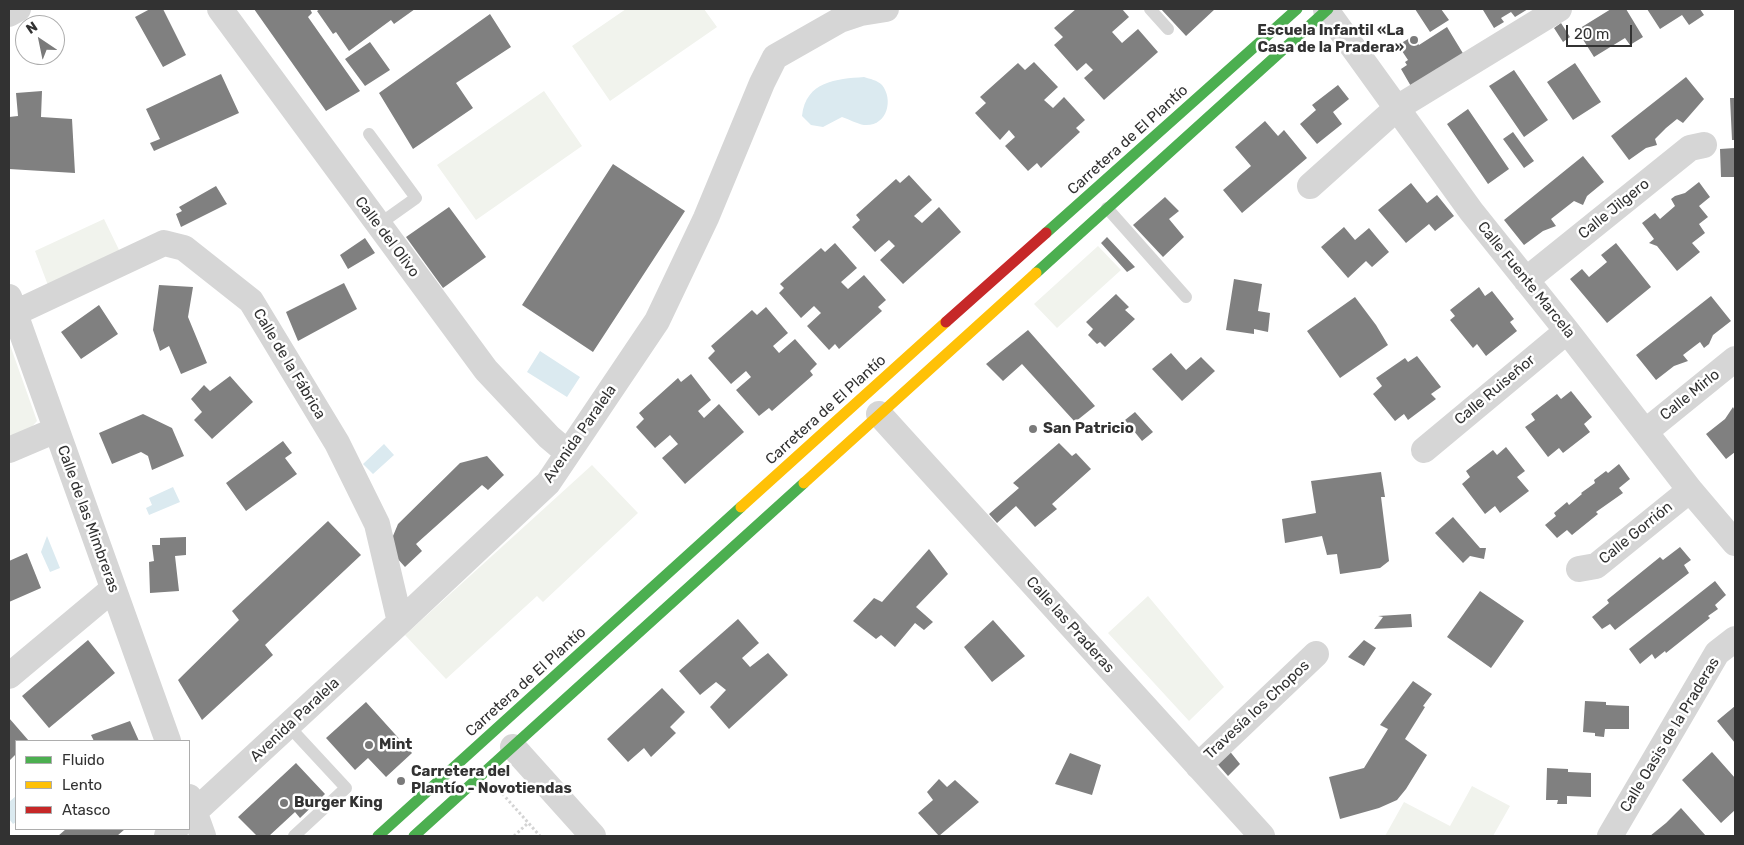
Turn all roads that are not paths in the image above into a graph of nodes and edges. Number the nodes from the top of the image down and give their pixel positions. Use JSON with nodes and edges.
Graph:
{"nodes":[{"id":1,"x":18,"y":9,"type":"edge"},
{"id":2,"x":220,"y":9,"type":"edge"},
{"id":3,"x":822,"y":9,"type":"edge"},
{"id":4,"x":883,"y":9,"type":"edge"},
{"id":5,"x":1150,"y":9,"type":"edge"},
{"id":6,"x":1297,"y":9,"type":"edge"},
{"id":7,"x":1327,"y":9,"type":"edge"},
{"id":8,"x":1559,"y":9,"type":"edge"},
{"id":9,"x":9,"y":14,"type":"edge"},
{"id":10,"x":1168,"y":29,"type":"dead end"},
{"id":11,"x":775,"y":57,"type":"junction"},
{"id":12,"x":1397,"y":108,"type":"junction"},
{"id":13,"x":369,"y":134,"type":"dead end"},
{"id":14,"x":1704,"y":146,"type":"dead end"},
{"id":15,"x":1310,"y":186,"type":"dead end"},
{"id":16,"x":1107,"y":208,"type":"junction"},
{"id":17,"x":378,"y":225,"type":"junction"},
{"id":18,"x":1526,"y":280,"type":"junction"},
{"id":19,"x":1186,"y":297,"type":"dead end"},
{"id":20,"x":12,"y":305,"type":"edge"},
{"id":21,"x":1567,"y":330,"type":"junction"},
{"id":22,"x":1735,"y":359,"type":"edge"},
{"id":23,"x":879,"y":414,"type":"junction"},
{"id":24,"x":56,"y":430,"type":"junction"},
{"id":25,"x":1645,"y":432,"type":"junction"},
{"id":26,"x":9,"y":450,"type":"edge"},
{"id":27,"x":1424,"y":450,"type":"dead end"},
{"id":28,"x":568,"y":453,"type":"junction"},
{"id":29,"x":1690,"y":490,"type":"junction"},
{"id":30,"x":1735,"y":543,"type":"edge"},
{"id":31,"x":1579,"y":569,"type":"dead end"},
{"id":32,"x":113,"y":589,"type":"junction"},
{"id":33,"x":400,"y":622,"type":"junction"},
{"id":34,"x":1735,"y":639,"type":"edge"},
{"id":35,"x":1316,"y":654,"type":"dead end"},
{"id":36,"x":9,"y":676,"type":"edge"},
{"id":37,"x":295,"y":733,"type":"dead end"},
{"id":38,"x":168,"y":740,"type":"edge"},
{"id":39,"x":521,"y":756,"type":"junction"},
{"id":40,"x":1198,"y":766,"type":"junction"},
{"id":41,"x":191,"y":808,"type":"edge"},
{"id":42,"x":204,"y":836,"type":"edge"},
{"id":43,"x":294,"y":836,"type":"edge"},
{"id":44,"x":378,"y":836,"type":"edge"},
{"id":45,"x":414,"y":836,"type":"edge"},
{"id":46,"x":593,"y":836,"type":"edge"},
{"id":47,"x":1262,"y":836,"type":"edge"},
{"id":48,"x":1610,"y":836,"type":"edge"}],
"edges":[{"from":1,"to":9,"type":"street"},
{"from":2,"to":17,"type":"street","name":"Calle del Olivo"},
{"from":3,"to":11,"type":"street","name":"Avenida Paralela"},
{"from":4,"to":11,"type":"street"},
{"from":5,"to":10,"type":"lane"},
{"from":6,"to":44,"type":"street","name":"Carretera de El Plantío"},
{"from":7,"to":12,"type":"street","name":"Calle Fuente Marcela"},
{"from":7,"to":16,"type":"street"},
{"from":8,"to":12,"type":"street"},
{"from":11,"to":28,"type":"street","name":"Avenida Paralela"},
{"from":12,"to":15,"type":"street"},
{"from":12,"to":18,"type":"street","name":"Calle Fuente Marcela"},
{"from":13,"to":17,"type":"lane"},
{"from":14,"to":18,"type":"street","name":"Calle Jilgero"},
{"from":16,"to":19,"type":"lane"},
{"from":16,"to":23,"type":"street"},
{"from":17,"to":28,"type":"street","name":"Calle del Olivo"},
{"from":18,"to":21,"type":"street","name":"Calle Fuente Marcela"},
{"from":20,"to":24,"type":"street","name":"Calle de las Mimbreras"},
{"from":20,"to":33,"type":"street","name":"Calle de la Fábrica"},
{"from":21,"to":25,"type":"street","name":"Calle Fuente Marcela"},
{"from":21,"to":27,"type":"street","name":"Calle Ruiseñor"},
{"from":22,"to":25,"type":"street","name":"Calle Mirlo"},
{"from":23,"to":39,"type":"street"},
{"from":23,"to":40,"type":"street","name":"Calle las Praderas"},
{"from":24,"to":26,"type":"street"},
{"from":24,"to":32,"type":"street","name":"Calle de las Mimbreras"},
{"from":25,"to":29,"type":"street","name":"Calle Fuente Marcela"},
{"from":28,"to":33,"type":"street","name":"Avenida Paralela"},
{"from":29,"to":30,"type":"street","name":"Calle Fuente Marcela"},
{"from":29,"to":31,"type":"street","name":"Calle Gorrión"},
{"from":32,"to":36,"type":"street"},
{"from":32,"to":38,"type":"street","name":"Calle de las Mimbreras"},
{"from":33,"to":41,"type":"street","name":"Avenida Paralela"},
{"from":34,"to":48,"type":"street","name":"Calle Oasis de la Praderas"},
{"from":35,"to":40,"type":"street","name":"Travesía los Chopos"},
{"from":37,"to":43,"type":"lane"},
{"from":39,"to":45,"type":"street"},
{"from":39,"to":46,"type":"street"},
{"from":40,"to":47,"type":"street","name":"Calle las Praderas"},
{"from":41,"to":42,"type":"street"}]}
